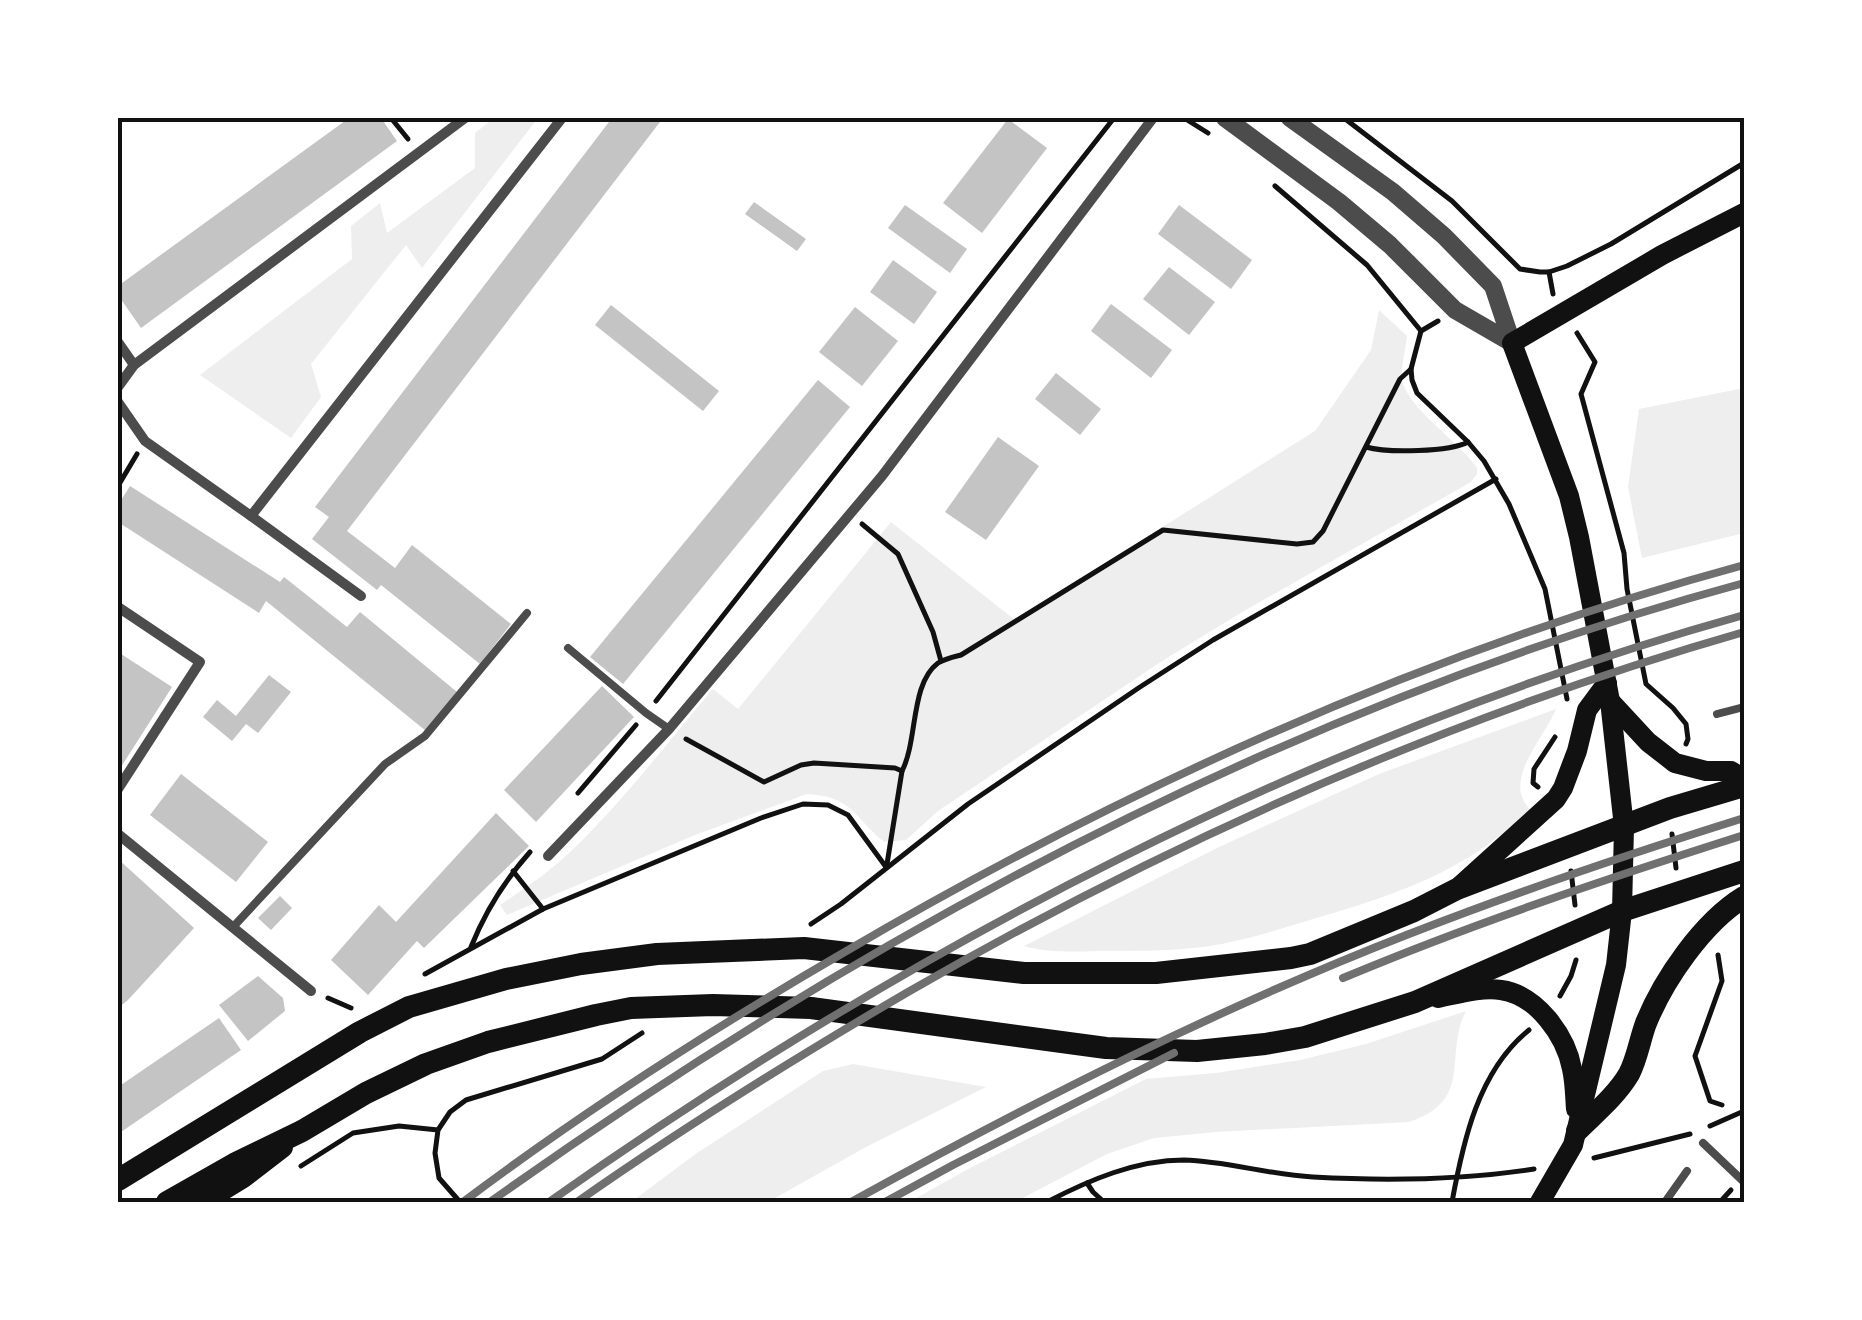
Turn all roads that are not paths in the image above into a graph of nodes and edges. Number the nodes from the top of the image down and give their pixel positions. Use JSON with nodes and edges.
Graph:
{"nodes":[{"id":1,"x":465,"y":118,"type":"edge"},
{"id":2,"x":562,"y":118,"type":"edge"},
{"id":3,"x":1153,"y":118,"type":"edge"},
{"id":4,"x":1225,"y":118,"type":"edge"},
{"id":5,"x":1290,"y":118,"type":"edge"},
{"id":6,"x":1744,"y":212,"type":"edge"},
{"id":7,"x":118,"y":342,"type":"edge"},
{"id":8,"x":1512,"y":343,"type":"junction"},
{"id":9,"x":134,"y":366,"type":"junction"},
{"id":10,"x":118,"y":386,"type":"edge"},
{"id":11,"x":118,"y":402,"type":"edge"},
{"id":12,"x":250,"y":516,"type":"junction"},
{"id":13,"x":361,"y":596,"type":"dead end"},
{"id":14,"x":118,"y":607,"type":"edge"},
{"id":15,"x":527,"y":612,"type":"dead end"},
{"id":16,"x":568,"y":648,"type":"dead end"},
{"id":17,"x":1609,"y":692,"type":"junction"},
{"id":18,"x":1744,"y":707,"type":"edge"},
{"id":19,"x":1717,"y":714,"type":"dead end"},
{"id":20,"x":669,"y":729,"type":"junction"},
{"id":21,"x":1744,"y":779,"type":"edge"},
{"id":22,"x":1744,"y":786,"type":"edge"},
{"id":23,"x":118,"y":790,"type":"edge"},
{"id":24,"x":1624,"y":827,"type":"junction"},
{"id":25,"x":118,"y":834,"type":"edge"},
{"id":26,"x":548,"y":856,"type":"dead end"},
{"id":27,"x":1744,"y":871,"type":"edge"},
{"id":28,"x":1457,"y":888,"type":"junction"},
{"id":29,"x":1744,"y":897,"type":"edge"},
{"id":30,"x":1622,"y":911,"type":"junction"},
{"id":31,"x":233,"y":927,"type":"junction"},
{"id":32,"x":311,"y":991,"type":"road end"},
{"id":33,"x":1415,"y":1002,"type":"junction"},
{"id":34,"x":302,"y":1132,"type":"junction"},
{"id":35,"x":1703,"y":1142,"type":"dead end"},
{"id":36,"x":1579,"y":1145,"type":"junction"},
{"id":37,"x":1687,"y":1170,"type":"dead end"},
{"id":38,"x":118,"y":1180,"type":"edge"},
{"id":39,"x":1744,"y":1182,"type":"edge"},
{"id":40,"x":1544,"y":1196,"type":"edge"},
{"id":41,"x":167,"y":1202,"type":"edge"},
{"id":42,"x":202,"y":1202,"type":"edge"},
{"id":43,"x":1664,"y":1202,"type":"edge"}],
"edges":[{"from":1,"to":9,"type":"street"},
{"from":2,"to":12,"type":"street"},
{"from":3,"to":20,"type":"street"},
{"from":4,"to":8,"type":"street"},
{"from":5,"to":8,"type":"street"},
{"from":6,"to":8,"type":"main road"},
{"from":7,"to":9,"type":"street"},
{"from":8,"to":17,"type":"main road"},
{"from":9,"to":10,"type":"street"},
{"from":11,"to":12,"type":"street"},
{"from":12,"to":13,"type":"street"},
{"from":14,"to":23,"type":"street"},
{"from":15,"to":31,"type":"lane"},
{"from":16,"to":20,"type":"lane"},
{"from":17,"to":21,"type":"main road"},
{"from":17,"to":24,"type":"main road"},
{"from":17,"to":28,"type":"main road"},
{"from":18,"to":19,"type":"lane"},
{"from":20,"to":26,"type":"street"},
{"from":22,"to":24,"type":"main road"},
{"from":24,"to":28,"type":"main road"},
{"from":24,"to":30,"type":"main road"},
{"from":25,"to":31,"type":"street"},
{"from":27,"to":30,"type":"main road"},
{"from":28,"to":38,"type":"main road"},
{"from":29,"to":36,"type":"main road"},
{"from":30,"to":33,"type":"main road"},
{"from":30,"to":36,"type":"main road"},
{"from":31,"to":32,"type":"street"},
{"from":33,"to":34,"type":"main road"},
{"from":33,"to":36,"type":"main road"},
{"from":34,"to":41,"type":"main road"},
{"from":34,"to":42,"type":"main road"},
{"from":35,"to":39,"type":"lane"},
{"from":36,"to":40,"type":"main road"},
{"from":37,"to":43,"type":"lane"}]}
